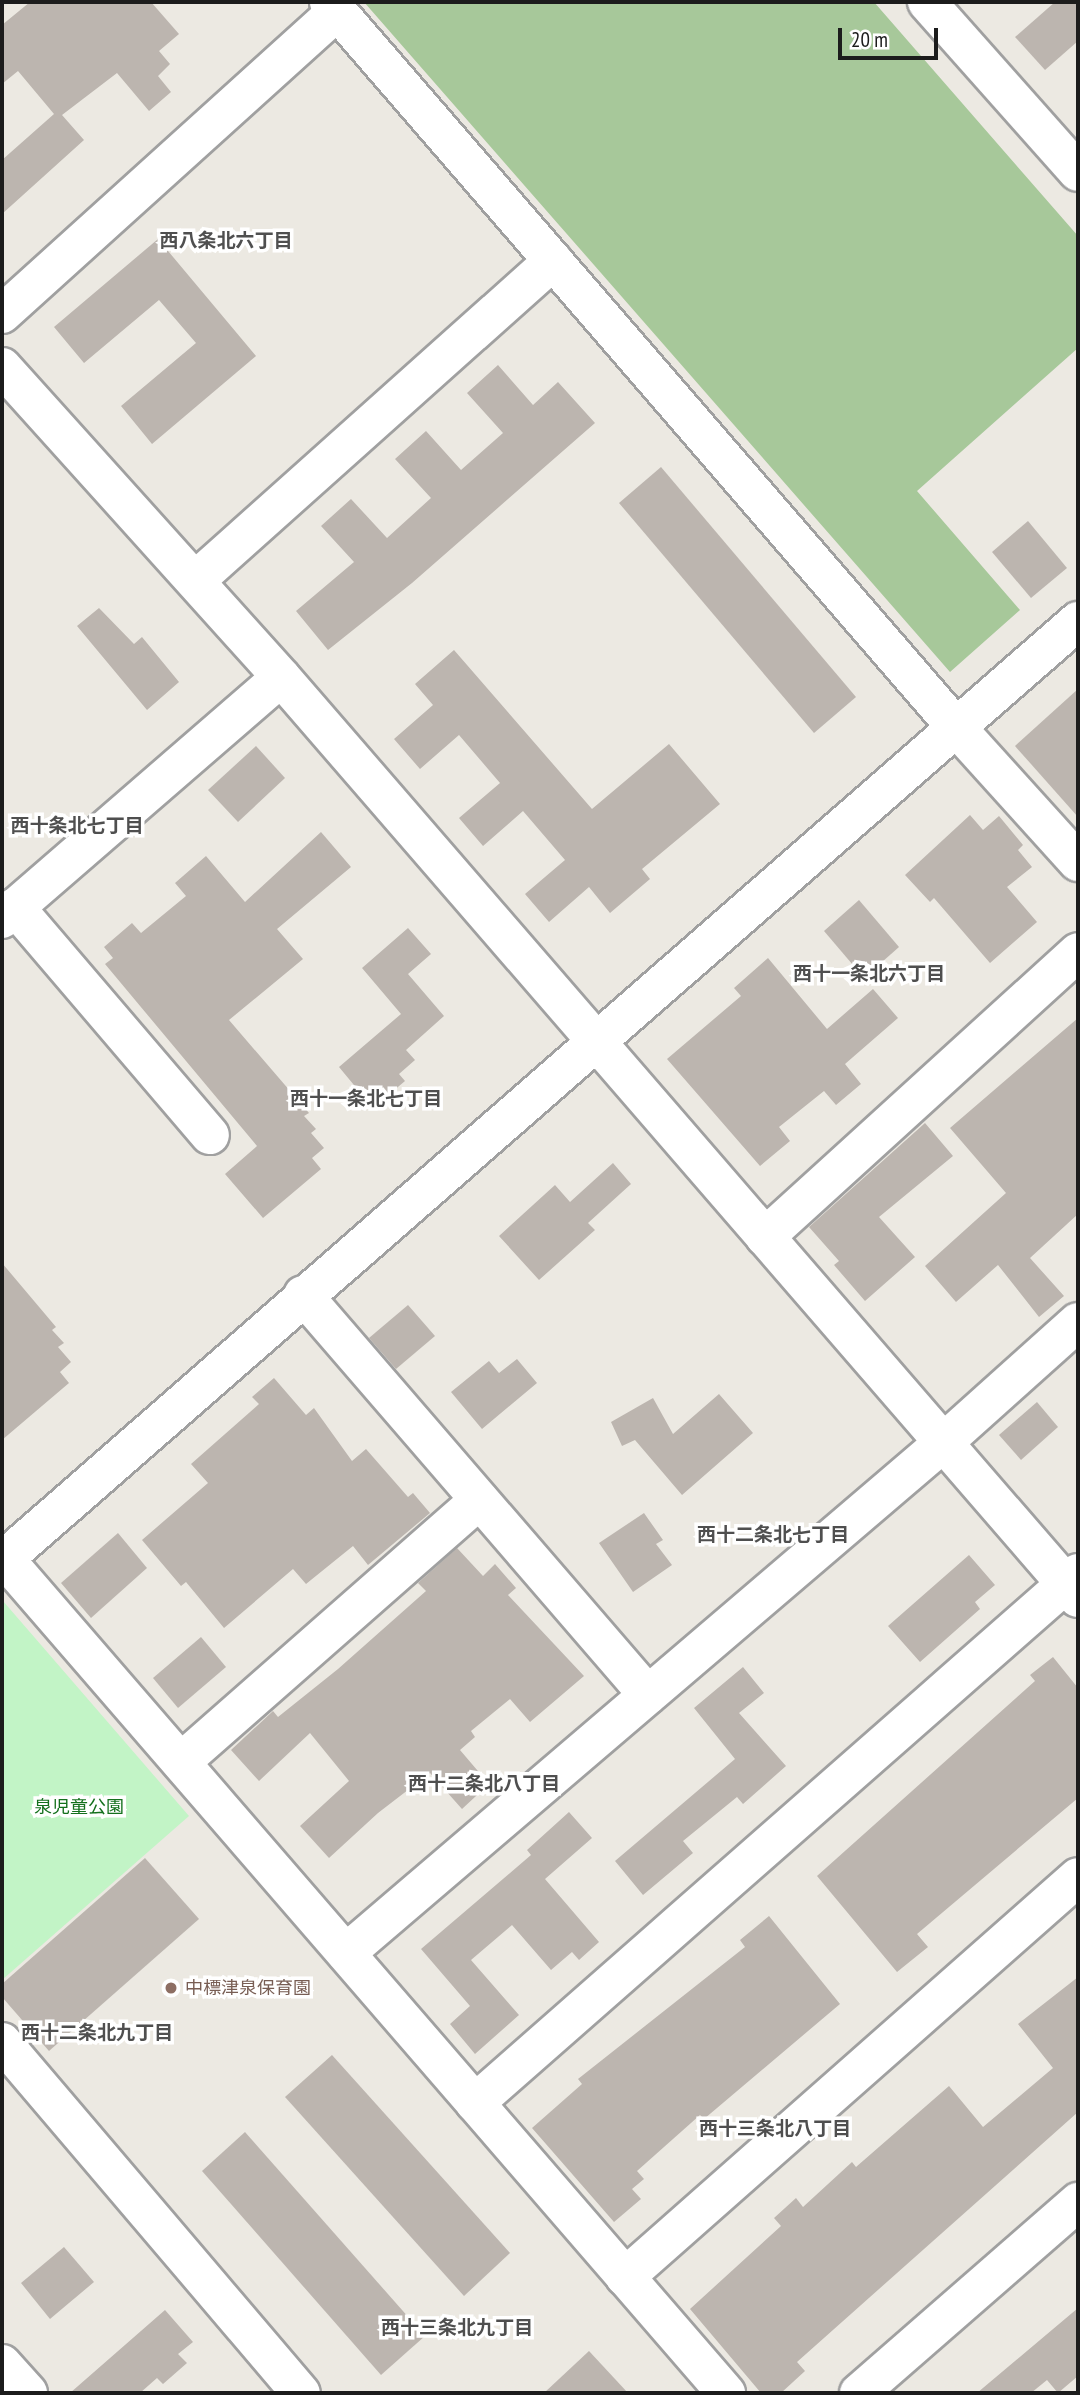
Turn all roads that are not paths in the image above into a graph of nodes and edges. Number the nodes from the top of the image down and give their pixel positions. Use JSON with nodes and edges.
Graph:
{"nodes":[{"id":1,"x":927,"y":2,"type":"edge"},
{"id":2,"x":333,"y":6,"type":"edge"},
{"id":3,"x":1078,"y":172,"type":"edge"},
{"id":4,"x":553,"y":261,"type":"junction"},
{"id":5,"x":2,"y":314,"type":"edge"},
{"id":6,"x":2,"y":367,"type":"edge"},
{"id":7,"x":197,"y":580,"type":"junction"},
{"id":8,"x":1078,"y":621,"type":"edge"},
{"id":9,"x":281,"y":677,"type":"junction"},
{"id":10,"x":956,"y":727,"type":"junction"},
{"id":11,"x":1078,"y":862,"type":"edge"},
{"id":12,"x":8,"y":913,"type":"edge"},
{"id":13,"x":1078,"y":952,"type":"edge"},
{"id":14,"x":597,"y":1039,"type":"junction"},
{"id":15,"x":210,"y":1135,"type":"dead end"},
{"id":16,"x":765,"y":1237,"type":"junction"},
{"id":17,"x":303,"y":1295,"type":"junction"},
{"id":18,"x":1078,"y":1322,"type":"edge"},
{"id":19,"x":943,"y":1443,"type":"junction"},
{"id":20,"x":480,"y":1500,"type":"junction"},
{"id":21,"x":3,"y":1559,"type":"edge"},
{"id":22,"x":1074,"y":1585,"type":"edge"},
{"id":23,"x":648,"y":1695,"type":"junction"},
{"id":24,"x":181,"y":1762,"type":"junction"},
{"id":25,"x":1078,"y":1877,"type":"edge"},
{"id":26,"x":346,"y":1953,"type":"junction"},
{"id":27,"x":2,"y":2042,"type":"edge"},
{"id":28,"x":475,"y":2103,"type":"junction"},
{"id":29,"x":1078,"y":2202,"type":"edge"},
{"id":30,"x":625,"y":2277,"type":"junction"},
{"id":31,"x":2,"y":2364,"type":"edge"},
{"id":32,"x":28,"y":2393,"type":"edge"},
{"id":33,"x":301,"y":2393,"type":"edge"},
{"id":34,"x":726,"y":2393,"type":"edge"},
{"id":35,"x":859,"y":2393,"type":"edge"}],
"edges":[{"from":1,"to":3,"type":"street"},
{"from":2,"to":4,"type":"street"},
{"from":2,"to":5,"type":"street"},
{"from":4,"to":7,"type":"street"},
{"from":4,"to":10,"type":"street"},
{"from":6,"to":7,"type":"street"},
{"from":7,"to":9,"type":"street"},
{"from":8,"to":10,"type":"street"},
{"from":9,"to":12,"type":"street"},
{"from":9,"to":14,"type":"street"},
{"from":10,"to":11,"type":"street"},
{"from":10,"to":14,"type":"street"},
{"from":12,"to":15,"type":"street"},
{"from":13,"to":16,"type":"street"},
{"from":14,"to":16,"type":"street"},
{"from":14,"to":17,"type":"street"},
{"from":16,"to":19,"type":"street"},
{"from":17,"to":20,"type":"street"},
{"from":17,"to":21,"type":"street"},
{"from":18,"to":19,"type":"street"},
{"from":19,"to":22,"type":"street"},
{"from":19,"to":23,"type":"street"},
{"from":20,"to":23,"type":"street"},
{"from":20,"to":24,"type":"street"},
{"from":21,"to":24,"type":"street"},
{"from":22,"to":28,"type":"street"},
{"from":23,"to":26,"type":"street"},
{"from":24,"to":26,"type":"street"},
{"from":25,"to":30,"type":"street"},
{"from":26,"to":28,"type":"street"},
{"from":27,"to":33,"type":"street"},
{"from":28,"to":30,"type":"street"},
{"from":29,"to":35,"type":"street"},
{"from":30,"to":34,"type":"street"},
{"from":31,"to":32,"type":"street"}]}
